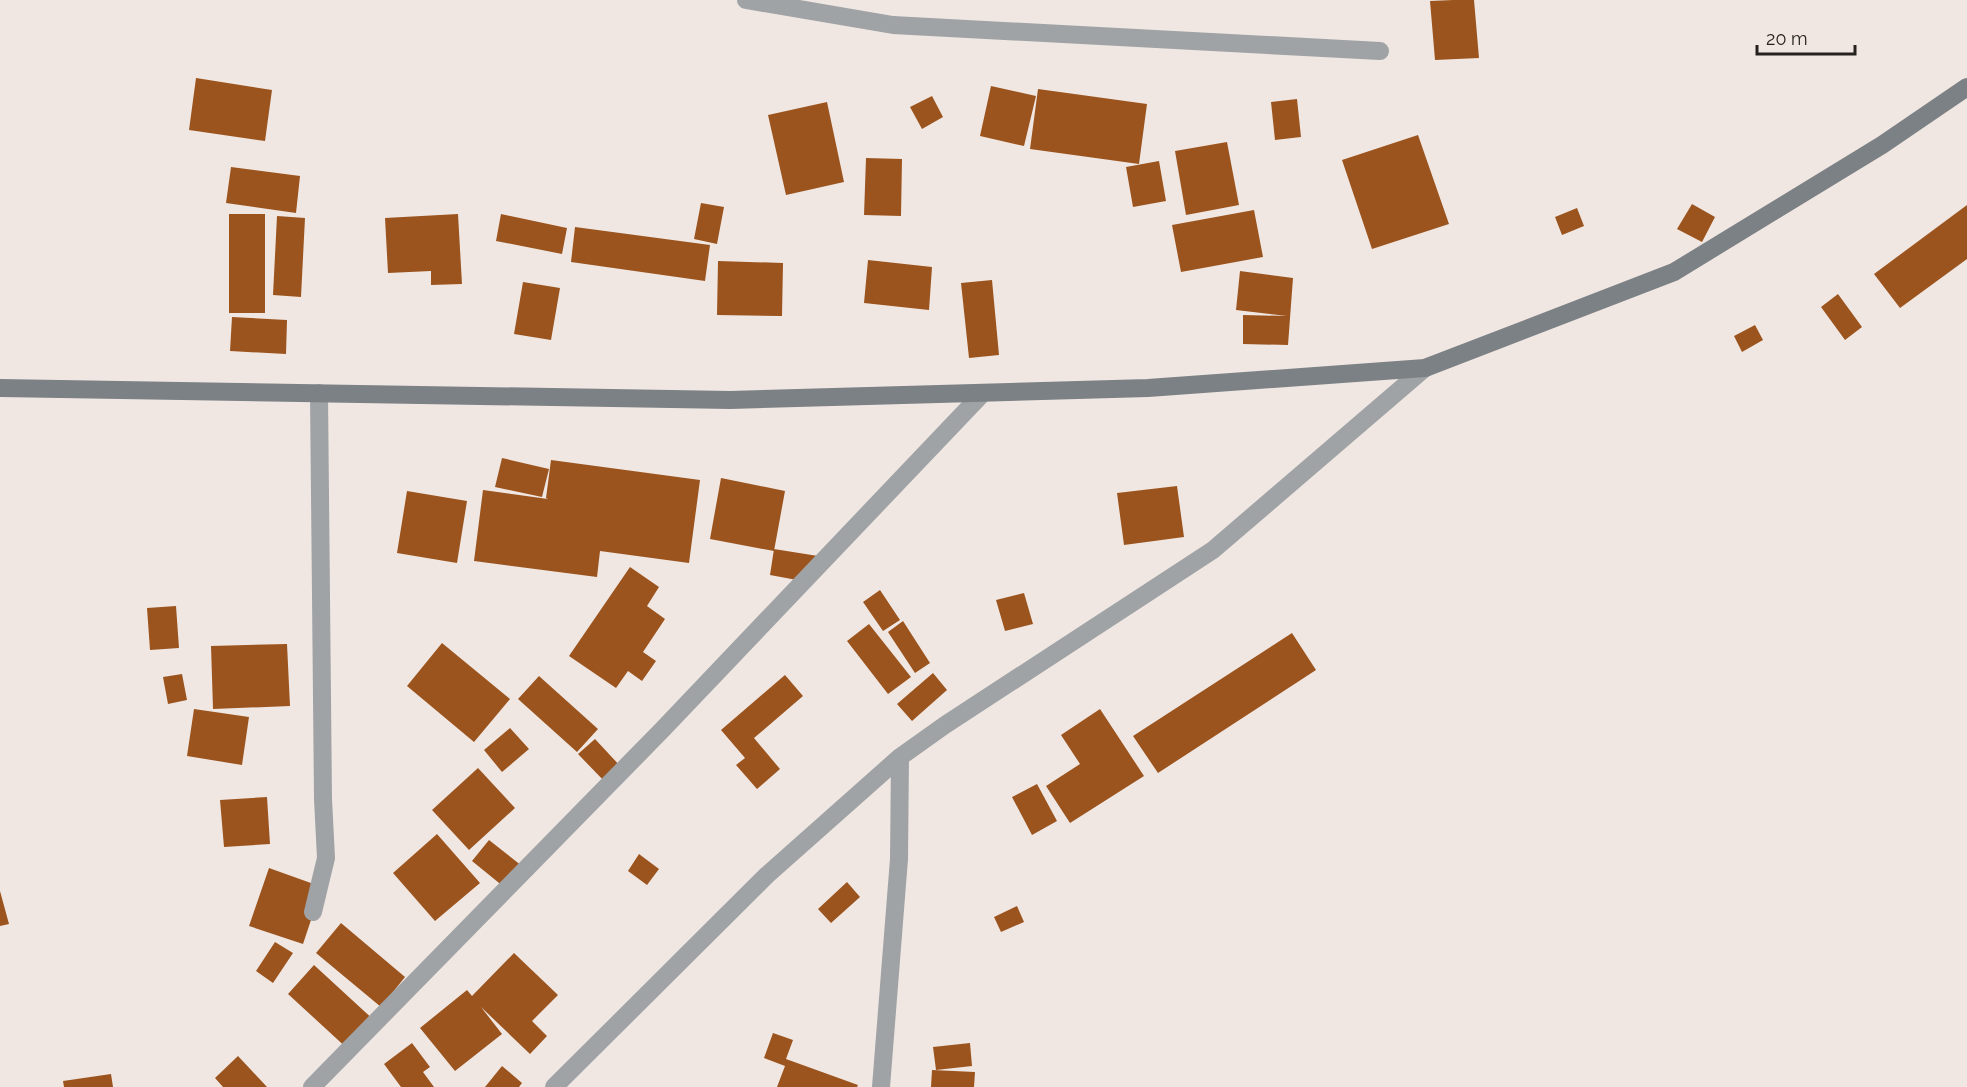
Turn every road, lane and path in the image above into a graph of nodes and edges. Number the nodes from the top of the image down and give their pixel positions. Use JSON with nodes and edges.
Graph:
{"nodes":[{"id":1,"x":747,"y":0,"type":"edge"},
{"id":2,"x":1380,"y":51,"type":"dead end"},
{"id":3,"x":1967,"y":87,"type":"edge"},
{"id":4,"x":1425,"y":369,"type":"junction"},
{"id":5,"x":0,"y":388,"type":"edge"},
{"id":6,"x":319,"y":393,"type":"junction"},
{"id":7,"x":982,"y":394,"type":"junction"},
{"id":8,"x":900,"y":757,"type":"junction"},
{"id":9,"x":313,"y":912,"type":"dead end"},
{"id":10,"x":312,"y":1087,"type":"edge"},
{"id":11,"x":554,"y":1087,"type":"edge"},
{"id":12,"x":881,"y":1087,"type":"edge"}],
"edges":[{"from":1,"to":2,"type":"street"},
{"from":3,"to":4,"type":"street"},
{"from":4,"to":7,"type":"street"},
{"from":4,"to":8,"type":"street"},
{"from":5,"to":6,"type":"street"},
{"from":6,"to":7,"type":"street"},
{"from":6,"to":9,"type":"street"},
{"from":7,"to":10,"type":"street"},
{"from":8,"to":11,"type":"street"},
{"from":8,"to":12,"type":"street"}]}
